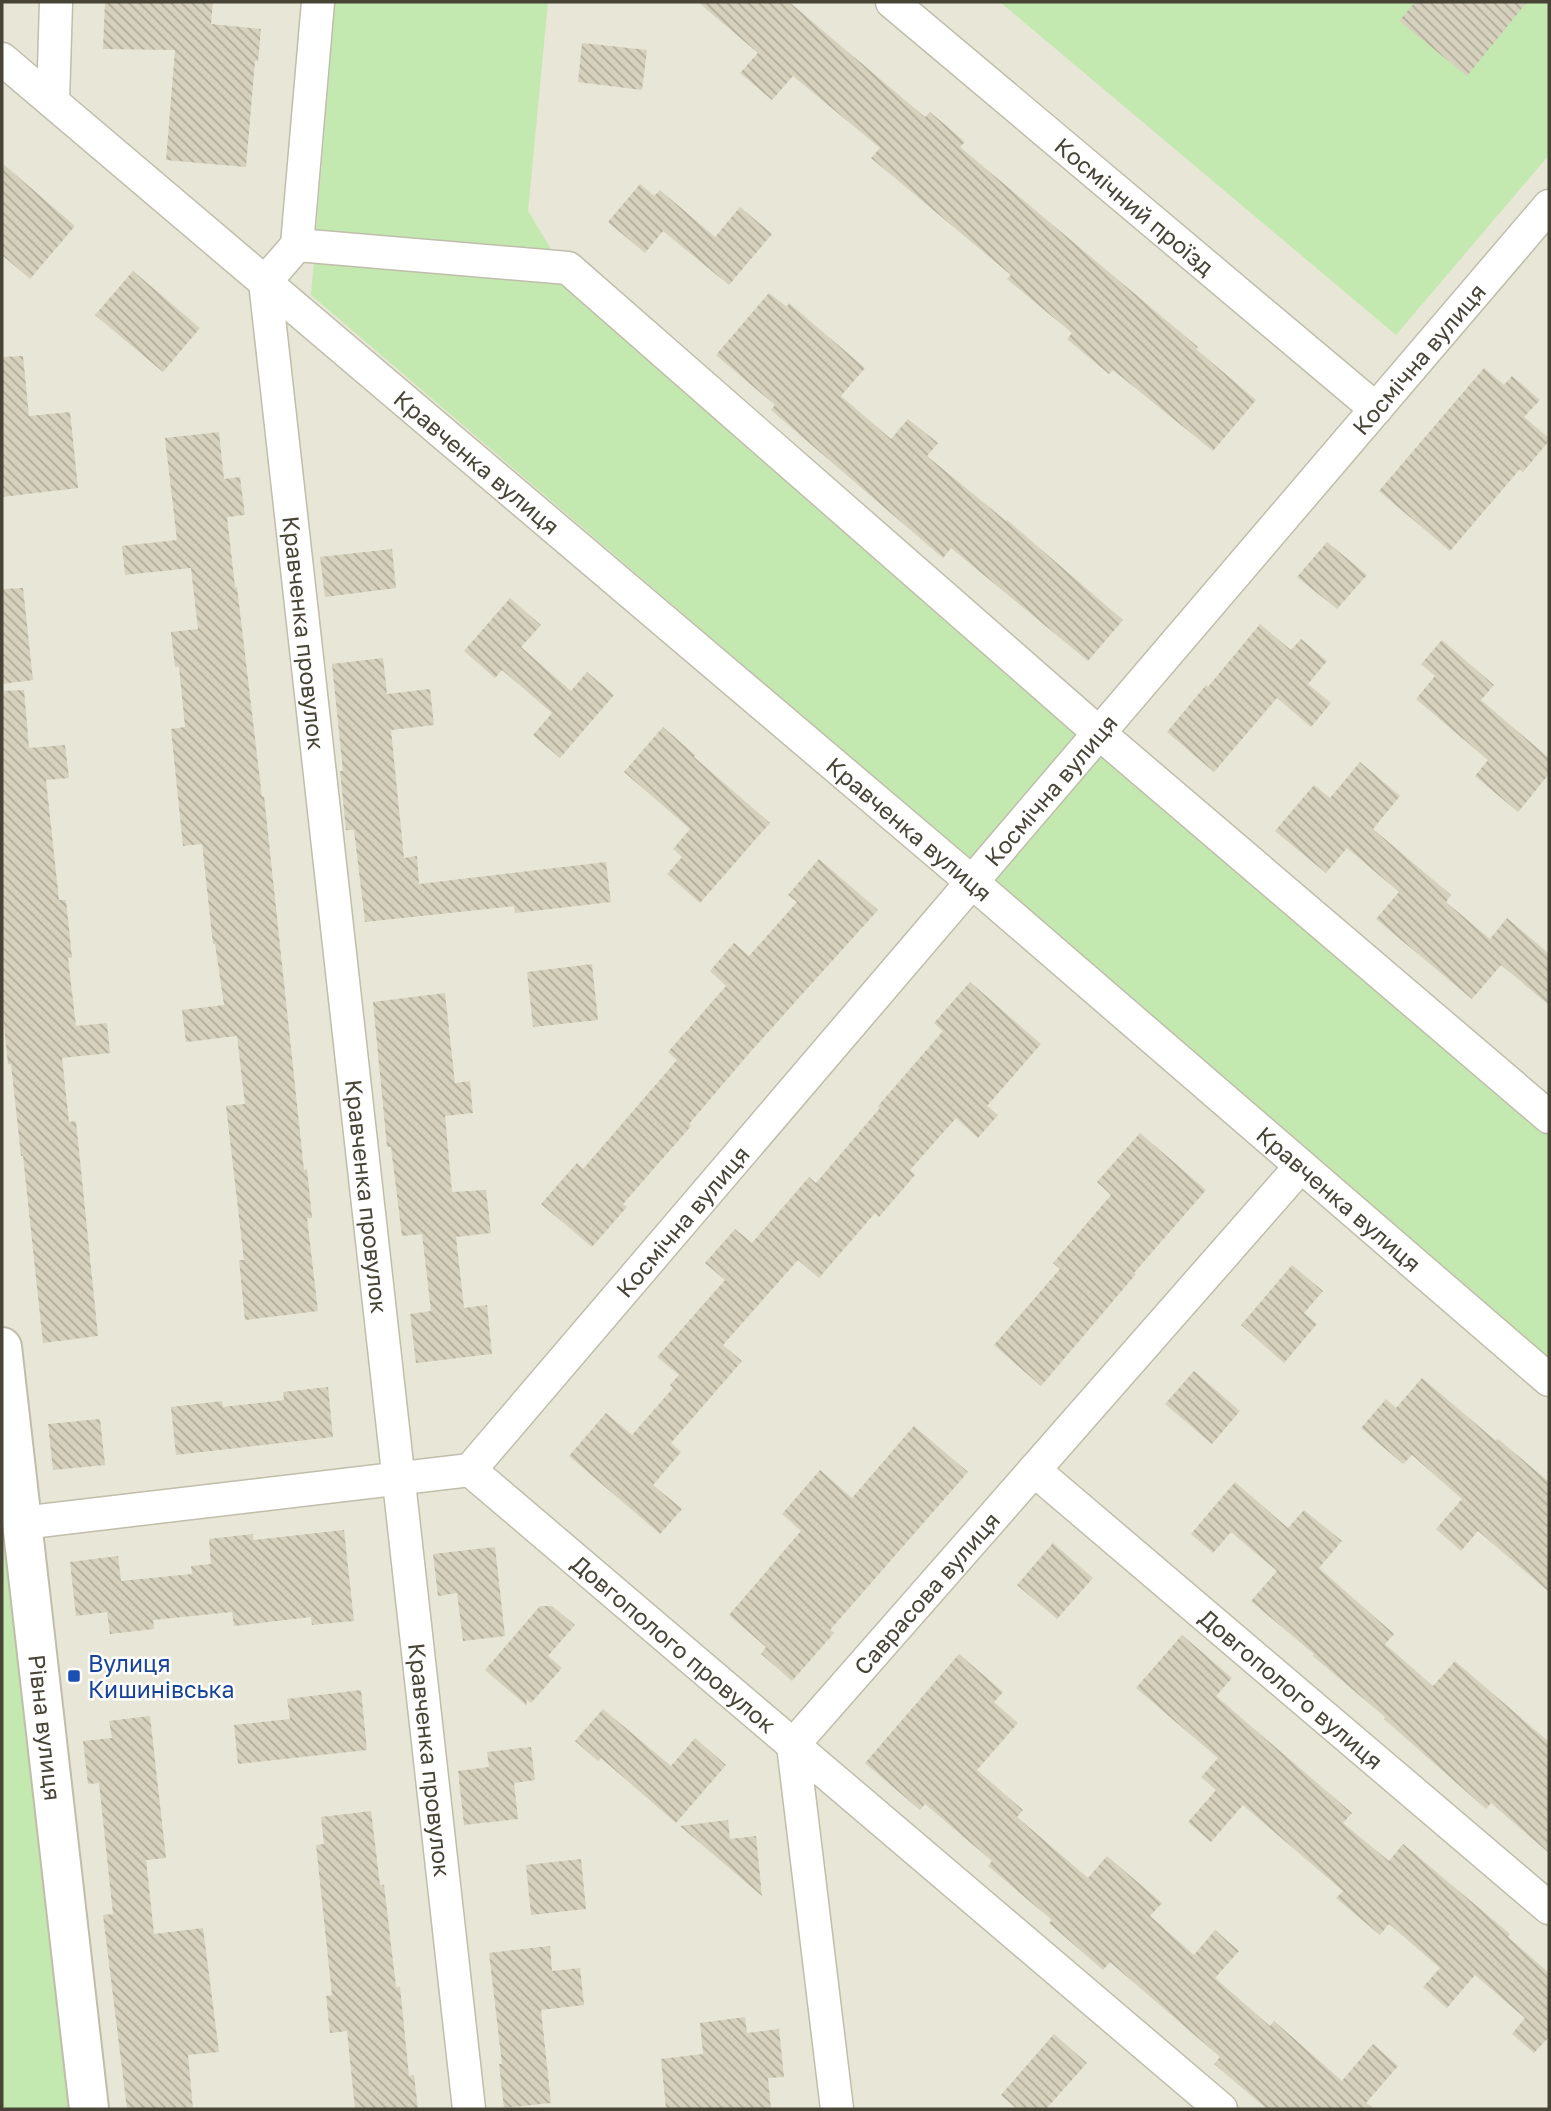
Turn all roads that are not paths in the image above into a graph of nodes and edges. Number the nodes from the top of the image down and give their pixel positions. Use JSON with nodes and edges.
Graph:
{"nodes":[{"id":1,"x":56,"y":2,"type":"edge"},
{"id":2,"x":318,"y":2,"type":"edge"},
{"id":3,"x":892,"y":2,"type":"edge"},
{"id":4,"x":2,"y":59,"type":"edge"},
{"id":5,"x":53,"y":103,"type":"junction"},
{"id":6,"x":1549,"y":206,"type":"edge"},
{"id":7,"x":298,"y":245,"type":"junction"},
{"id":8,"x":265,"y":282,"type":"junction"},
{"id":9,"x":1376,"y":409,"type":"junction"},
{"id":10,"x":1100,"y":733,"type":"junction"},
{"id":11,"x":972,"y":882,"type":"junction"},
{"id":12,"x":1549,"y":1118,"type":"edge"},
{"id":13,"x":1301,"y":1166,"type":"junction"},
{"id":14,"x":2,"y":1347,"type":"edge"},
{"id":15,"x":1549,"y":1380,"type":"edge"},
{"id":16,"x":470,"y":1470,"type":"junction"},
{"id":17,"x":1034,"y":1470,"type":"junction"},
{"id":18,"x":399,"y":1479,"type":"junction"},
{"id":19,"x":22,"y":1522,"type":"junction"},
{"id":20,"x":793,"y":1745,"type":"junction"},
{"id":21,"x":1549,"y":1908,"type":"edge"},
{"id":22,"x":89,"y":2109,"type":"edge"},
{"id":23,"x":469,"y":2109,"type":"edge"},
{"id":24,"x":837,"y":2109,"type":"edge"},
{"id":25,"x":1221,"y":2109,"type":"edge"}],
"edges":[{"from":1,"to":5,"type":"street"},
{"from":2,"to":7,"type":"street"},
{"from":3,"to":9,"type":"street","name":"Космічний проїзд"},
{"from":4,"to":5,"type":"street","name":"Кравченка вулиця"},
{"from":5,"to":8,"type":"street","name":"Кравченка вулиця"},
{"from":6,"to":9,"type":"street","name":"Космічна вулиця"},
{"from":7,"to":8,"type":"street"},
{"from":7,"to":10,"type":"street"},
{"from":8,"to":11,"type":"street","name":"Кравченка вулиця"},
{"from":8,"to":18,"type":"street","name":"Кравченка провулок"},
{"from":9,"to":10,"type":"street","name":"Космічна вулиця"},
{"from":10,"to":11,"type":"street","name":"Космічна вулиця"},
{"from":10,"to":12,"type":"street"},
{"from":11,"to":13,"type":"street","name":"Кравченка вулиця"},
{"from":11,"to":16,"type":"street","name":"Космічна вулиця"},
{"from":13,"to":15,"type":"street","name":"Кравченка вулиця"},
{"from":13,"to":17,"type":"street","name":"Саврасова вулиця"},
{"from":14,"to":19,"type":"street","name":"Рівна вулиця"},
{"from":16,"to":18,"type":"street"},
{"from":16,"to":20,"type":"street","name":"Довгополого провулок"},
{"from":17,"to":20,"type":"street","name":"Саврасова вулиця"},
{"from":17,"to":21,"type":"street","name":"Довгополого вулиця"},
{"from":18,"to":19,"type":"street"},
{"from":18,"to":23,"type":"street","name":"Кравченка провулок"},
{"from":19,"to":22,"type":"street","name":"Рівна вулиця"},
{"from":20,"to":24,"type":"street"},
{"from":20,"to":25,"type":"street","name":"Довгополого провулок"}]}
